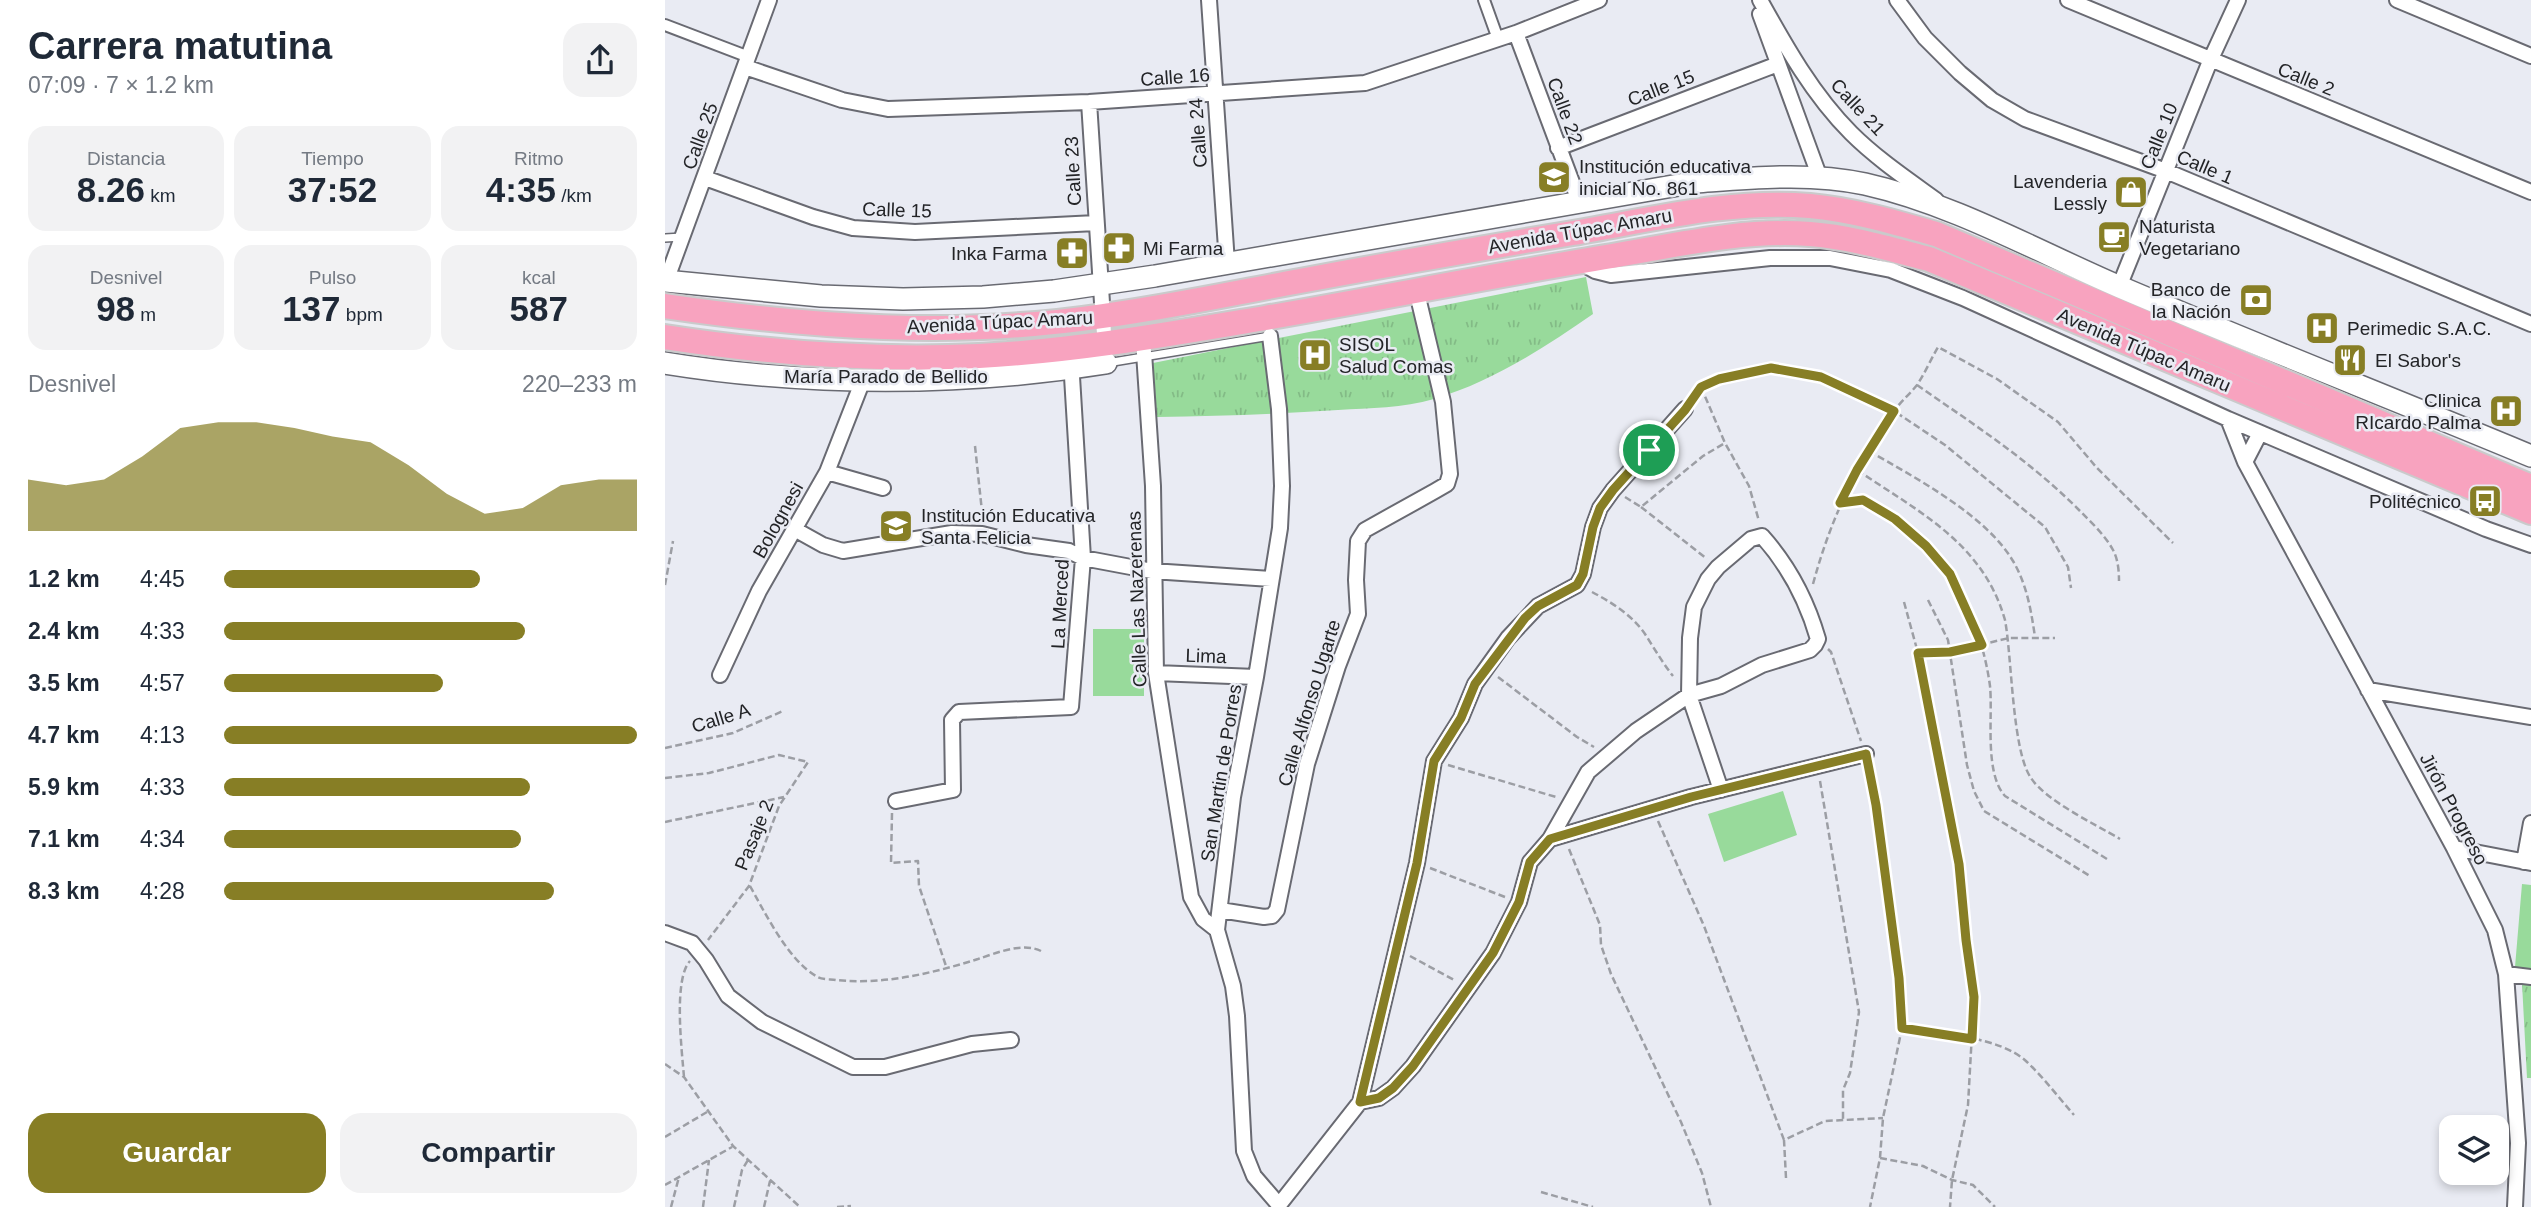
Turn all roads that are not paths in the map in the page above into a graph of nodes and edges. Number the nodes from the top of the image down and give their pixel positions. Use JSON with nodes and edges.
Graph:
{"nodes":[{"id":1,"x":769,"y":0,"type":"edge"},
{"id":2,"x":1209,"y":0,"type":"edge"},
{"id":3,"x":1484,"y":0,"type":"edge"},
{"id":4,"x":1599,"y":0,"type":"edge"},
{"id":5,"x":1757,"y":0,"type":"edge"},
{"id":6,"x":1897,"y":0,"type":"edge"},
{"id":7,"x":2068,"y":0,"type":"edge"},
{"id":8,"x":2238,"y":0,"type":"edge"},
{"id":9,"x":2397,"y":0,"type":"edge"},
{"id":10,"x":665,"y":25,"type":"edge"},
{"id":11,"x":1516,"y":33,"type":"junction"},
{"id":12,"x":1498,"y":38,"type":"junction"},
{"id":13,"x":2531,"y":56,"type":"edge"},
{"id":14,"x":2210,"y":61,"type":"junction"},
{"id":15,"x":747,"y":62,"type":"junction"},
{"id":16,"x":1778,"y":64,"type":"junction"},
{"id":17,"x":1215,"y":93,"type":"junction"},
{"id":18,"x":1089,"y":102,"type":"junction"},
{"id":19,"x":1558,"y":148,"type":"junction"},
{"id":20,"x":2166,"y":171,"type":"junction"},
{"id":21,"x":705,"y":178,"type":"junction"},
{"id":22,"x":1820,"y":178,"type":"junction"},
{"id":23,"x":2531,"y":192,"type":"edge"},
{"id":24,"x":1579,"y":201,"type":"junction"},
{"id":25,"x":1957,"y":215,"type":"junction"},
{"id":26,"x":1095,"y":223,"type":"junction"},
{"id":27,"x":683,"y":236,"type":"junction"},
{"id":28,"x":665,"y":238,"type":"edge"},
{"id":29,"x":1578,"y":261,"type":"junction"},
{"id":30,"x":1227,"y":263,"type":"junction"},
{"id":31,"x":665,"y":282,"type":"edge"},
{"id":32,"x":1100,"y":285,"type":"junction"},
{"id":33,"x":2119,"y":287,"type":"junction"},
{"id":34,"x":1416,"y":289,"type":"junction"},
{"id":35,"x":665,"y":306,"type":"edge"},
{"id":36,"x":1102,"y":317,"type":"junction"},
{"id":37,"x":2531,"y":324,"type":"edge"},
{"id":38,"x":1270,"y":336,"type":"joint"},
{"id":39,"x":665,"y":337,"type":"edge"},
{"id":40,"x":1143,"y":347,"type":"junction"},
{"id":41,"x":1106,"y":353,"type":"junction"},
{"id":42,"x":1071,"y":358,"type":"junction"},
{"id":43,"x":665,"y":363,"type":"edge"},
{"id":44,"x":863,"y":380,"type":"junction"},
{"id":45,"x":1685,"y":410,"type":"road end"},
{"id":46,"x":2228,"y":419,"type":"junction"},
{"id":47,"x":2260,"y":433,"type":"junction"},
{"id":48,"x":2531,"y":456,"type":"edge"},
{"id":49,"x":2245,"y":462,"type":"junction"},
{"id":50,"x":827,"y":472,"type":"junction"},
{"id":51,"x":2531,"y":487,"type":"edge"},
{"id":52,"x":883,"y":488,"type":"dead end"},
{"id":53,"x":2531,"y":512,"type":"edge"},
{"id":54,"x":796,"y":530,"type":"junction"},
{"id":55,"x":2531,"y":545,"type":"edge"},
{"id":56,"x":1083,"y":558,"type":"junction"},
{"id":57,"x":1153,"y":571,"type":"junction"},
{"id":58,"x":1271,"y":579,"type":"junction"},
{"id":59,"x":1156,"y":673,"type":"junction"},
{"id":60,"x":720,"y":675,"type":"dead end"},
{"id":61,"x":1256,"y":677,"type":"junction"},
{"id":62,"x":2368,"y":690,"type":"junction"},
{"id":63,"x":1689,"y":695,"type":"junction"},
{"id":64,"x":2531,"y":717,"type":"edge"},
{"id":65,"x":1866,"y":754,"type":"road end"},
{"id":66,"x":1721,"y":790,"type":"junction"},
{"id":67,"x":896,"y":801,"type":"road end"},
{"id":68,"x":2531,"y":823,"type":"edge"},
{"id":69,"x":1556,"y":836,"type":"junction"},
{"id":70,"x":2454,"y":848,"type":"junction"},
{"id":71,"x":2528,"y":863,"type":"edge"},
{"id":72,"x":1220,"y":910,"type":"junction"},
{"id":73,"x":1217,"y":930,"type":"junction"},
{"id":74,"x":665,"y":933,"type":"edge"},
{"id":75,"x":2506,"y":974,"type":"junction"},
{"id":76,"x":2531,"y":976,"type":"edge"},
{"id":77,"x":1011,"y":1040,"type":"dead end"},
{"id":78,"x":1360,"y":1102,"type":"junction"},
{"id":79,"x":1279,"y":1206,"type":"edge"},
{"id":80,"x":2515,"y":1207,"type":"edge"}],
"edges":[{"from":1,"to":15,"type":"street","name":"Calle 25"},
{"from":2,"to":17,"type":"street","name":"Calle 24"},
{"from":3,"to":12,"type":"street"},
{"from":4,"to":11,"type":"street","name":"Calle 16"},
{"from":5,"to":16,"type":"street","name":"Calle 21"},
{"from":5,"to":25,"type":"street","name":"Calle 21"},
{"from":6,"to":20,"type":"street","name":"Calle 1"},
{"from":7,"to":14,"type":"street","name":"Calle 2"},
{"from":8,"to":14,"type":"street","name":"Calle 10"},
{"from":9,"to":13,"type":"street"},
{"from":10,"to":15,"type":"street","name":"Calle 16"},
{"from":11,"to":12,"type":"street","name":"Calle 16"},
{"from":11,"to":19,"type":"street","name":"Calle 22"},
{"from":12,"to":17,"type":"street","name":"Calle 16"},
{"from":14,"to":20,"type":"street","name":"Calle 10"},
{"from":14,"to":23,"type":"street","name":"Calle 2"},
{"from":15,"to":18,"type":"street","name":"Calle 16"},
{"from":15,"to":21,"type":"street","name":"Calle 25"},
{"from":16,"to":19,"type":"street","name":"Calle 15"},
{"from":16,"to":22,"type":"street","name":"Calle 21"},
{"from":17,"to":18,"type":"street","name":"Calle 16"},
{"from":17,"to":30,"type":"street","name":"Calle 24"},
{"from":18,"to":26,"type":"street","name":"Calle 23"},
{"from":19,"to":24,"type":"street","name":"Calle 22"},
{"from":20,"to":33,"type":"street","name":"Calle 10"},
{"from":20,"to":37,"type":"street","name":"Calle 1"},
{"from":21,"to":26,"type":"street","name":"Calle 15"},
{"from":21,"to":27,"type":"street","name":"Calle 25"},
{"from":22,"to":24,"type":"main road","name":"Avenida Túpac Amaru"},
{"from":22,"to":25,"type":"main road","name":"Avenida Túpac Amaru"},
{"from":24,"to":30,"type":"main road","name":"Avenida Túpac Amaru"},
{"from":25,"to":33,"type":"main road","name":"Avenida Túpac Amaru"},
{"from":26,"to":32,"type":"street","name":"Calle 23"},
{"from":27,"to":28,"type":"lane"},
{"from":27,"to":31,"type":"street","name":"Calle 25"},
{"from":29,"to":34,"type":"highway","name":"Avenida Túpac Amaru"},
{"from":29,"to":46,"type":"street"},
{"from":29,"to":53,"type":"highway","name":"Avenida Túpac Amaru"},
{"from":30,"to":32,"type":"main road","name":"Avenida Túpac Amaru"},
{"from":31,"to":32,"type":"main road","name":"Avenida Túpac Amaru"},
{"from":32,"to":36,"type":"street","name":"Calle 23"},
{"from":33,"to":48,"type":"main road","name":"Avenida Túpac Amaru"},
{"from":34,"to":40,"type":"highway","name":"Avenida Túpac Amaru"},
{"from":34,"to":72,"type":"street","name":"Calle Alfonso Ugarte"},
{"from":35,"to":36,"type":"highway","name":"Avenida Túpac Amaru"},
{"from":36,"to":41,"type":"street","name":"Calle 23"},
{"from":36,"to":51,"type":"highway","name":"Avenida Túpac Amaru"},
{"from":38,"to":40,"type":"lane"},
{"from":38,"to":58,"type":"street","name":"San Martin de Porres"},
{"from":39,"to":42,"type":"highway","name":"Avenida Túpac Amaru"},
{"from":40,"to":41,"type":"highway","name":"Avenida Túpac Amaru"},
{"from":40,"to":57,"type":"street","name":"Calle Las Nazerenas"},
{"from":41,"to":42,"type":"highway","name":"Avenida Túpac Amaru"},
{"from":42,"to":44,"type":"main road","name":"María Parado de Bellido"},
{"from":42,"to":56,"type":"street","name":"La Merced"},
{"from":43,"to":44,"type":"main road","name":"María Parado de Bellido"},
{"from":44,"to":50,"type":"street","name":"Bolognesi"},
{"from":45,"to":78,"type":"street"},
{"from":46,"to":47,"type":"street"},
{"from":46,"to":49,"type":"street","name":"Jirón Progreso"},
{"from":47,"to":49,"type":"street"},
{"from":47,"to":55,"type":"street"},
{"from":49,"to":62,"type":"street","name":"Jirón Progreso"},
{"from":50,"to":52,"type":"street"},
{"from":50,"to":54,"type":"street","name":"Bolognesi"},
{"from":54,"to":56,"type":"street"},
{"from":54,"to":60,"type":"street","name":"Bolognesi"},
{"from":56,"to":57,"type":"street"},
{"from":56,"to":67,"type":"street","name":"La Merced"},
{"from":57,"to":58,"type":"street"},
{"from":57,"to":59,"type":"street","name":"Calle Las Nazerenas"},
{"from":58,"to":61,"type":"street","name":"San Martin de Porres"},
{"from":59,"to":61,"type":"street","name":"Lima"},
{"from":59,"to":73,"type":"street","name":"Calle Las Nazerenas"},
{"from":61,"to":72,"type":"street","name":"San Martin de Porres"},
{"from":62,"to":64,"type":"street"},
{"from":62,"to":70,"type":"street","name":"Jirón Progreso"},
{"from":63,"to":63,"type":"street"},
{"from":63,"to":66,"type":"street"},
{"from":63,"to":69,"type":"street"},
{"from":65,"to":66,"type":"street"},
{"from":66,"to":69,"type":"street"},
{"from":68,"to":71,"type":"street"},
{"from":69,"to":78,"type":"street"},
{"from":70,"to":71,"type":"street"},
{"from":70,"to":75,"type":"street","name":"Jirón Progreso"},
{"from":72,"to":73,"type":"street","name":"San Martin de Porres"},
{"from":73,"to":79,"type":"street","name":"San Martin de Porres"},
{"from":74,"to":77,"type":"street"},
{"from":75,"to":76,"type":"street"},
{"from":75,"to":80,"type":"street","name":"Jirón Progreso"},
{"from":78,"to":79,"type":"street"}]}
